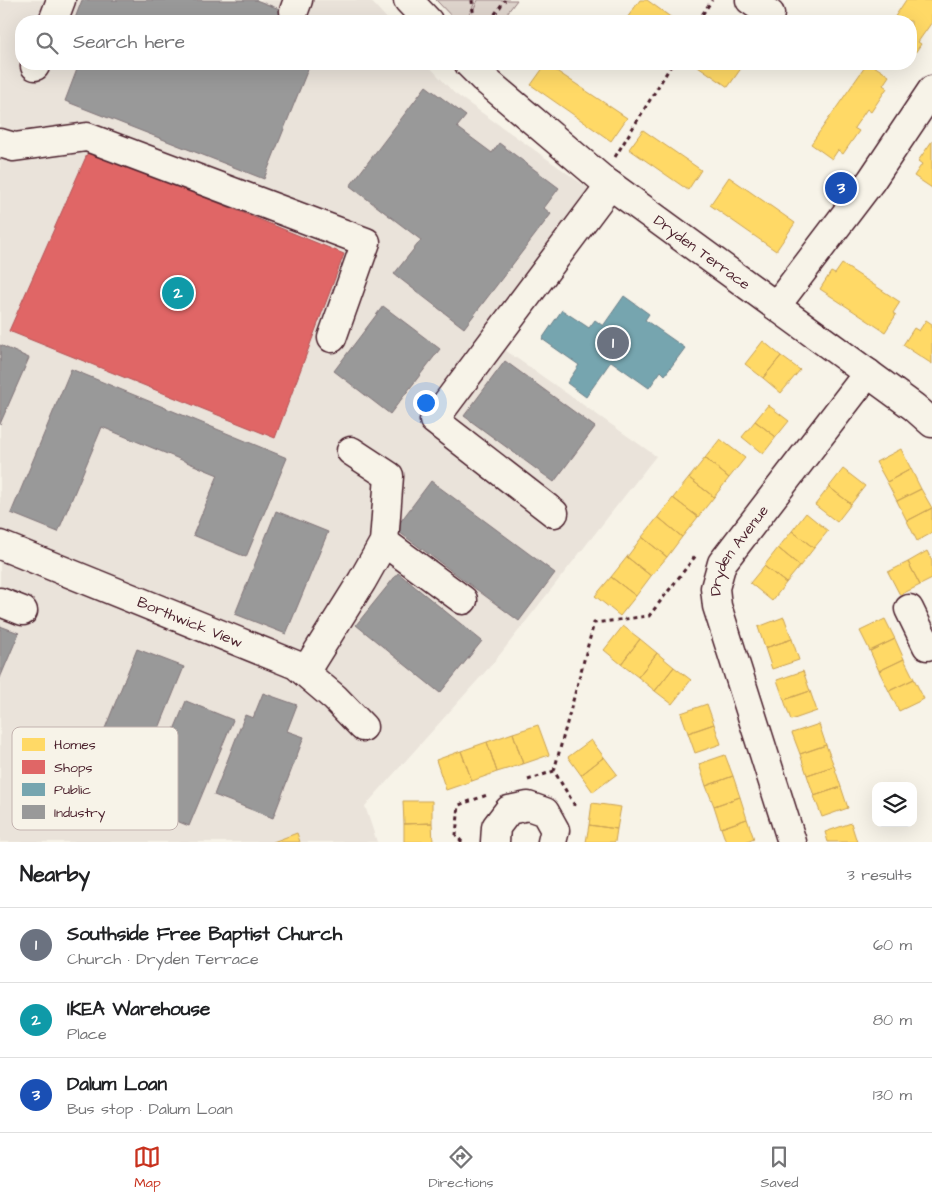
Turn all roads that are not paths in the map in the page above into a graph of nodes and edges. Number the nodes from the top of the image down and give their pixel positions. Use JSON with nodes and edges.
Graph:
{"nodes":[{"id":1,"x":61,"y":0,"type":"edge"},
{"id":2,"x":408,"y":0,"type":"edge"},
{"id":3,"x":55,"y":15,"type":"edge"},
{"id":4,"x":422,"y":15,"type":"edge"},
{"id":5,"x":475,"y":70,"type":"edge"},
{"id":6,"x":932,"y":90,"type":"edge"},
{"id":7,"x":0,"y":143,"type":"edge"},
{"id":8,"x":606,"y":182,"type":"junction"},
{"id":9,"x":776,"y":306,"type":"junction"},
{"id":10,"x":332,"y":338,"type":"dead end"},
{"id":11,"x":868,"y":373,"type":"junction"},
{"id":12,"x":932,"y":423,"type":"edge"},
{"id":13,"x":351,"y":451,"type":"dead end"},
{"id":14,"x":554,"y":513,"type":"dead end"},
{"id":15,"x":384,"y":542,"type":"junction"},
{"id":16,"x":0,"y":545,"type":"edge"},
{"id":17,"x":463,"y":600,"type":"dead end"},
{"id":18,"x":909,"y":609,"type":"dead end"},
{"id":19,"x":930,"y":648,"type":"edge"},
{"id":20,"x":305,"y":672,"type":"junction"},
{"id":21,"x":363,"y":727,"type":"dead end"},
{"id":22,"x":495,"y":842,"type":"edge"},
{"id":23,"x":552,"y":842,"type":"edge"},
{"id":24,"x":792,"y":842,"type":"edge"}],
"edges":[{"from":1,"to":3,"type":"street"},
{"from":2,"to":4,"type":"street"},
{"from":5,"to":8,"type":"street","name":"Dryden Terrace"},
{"from":6,"to":9,"type":"street"},
{"from":7,"to":10,"type":"street"},
{"from":8,"to":9,"type":"street","name":"Dryden Terrace"},
{"from":8,"to":14,"type":"street"},
{"from":9,"to":11,"type":"street","name":"Dryden Terrace"},
{"from":11,"to":12,"type":"street","name":"Dryden Terrace"},
{"from":11,"to":24,"type":"street","name":"Dryden Avenue"},
{"from":13,"to":15,"type":"street"},
{"from":15,"to":17,"type":"street"},
{"from":15,"to":20,"type":"street"},
{"from":16,"to":20,"type":"street","name":"Borthwick View"},
{"from":18,"to":19,"type":"street"},
{"from":20,"to":21,"type":"street","name":"Borthwick View"},
{"from":22,"to":23,"type":"street"}]}
